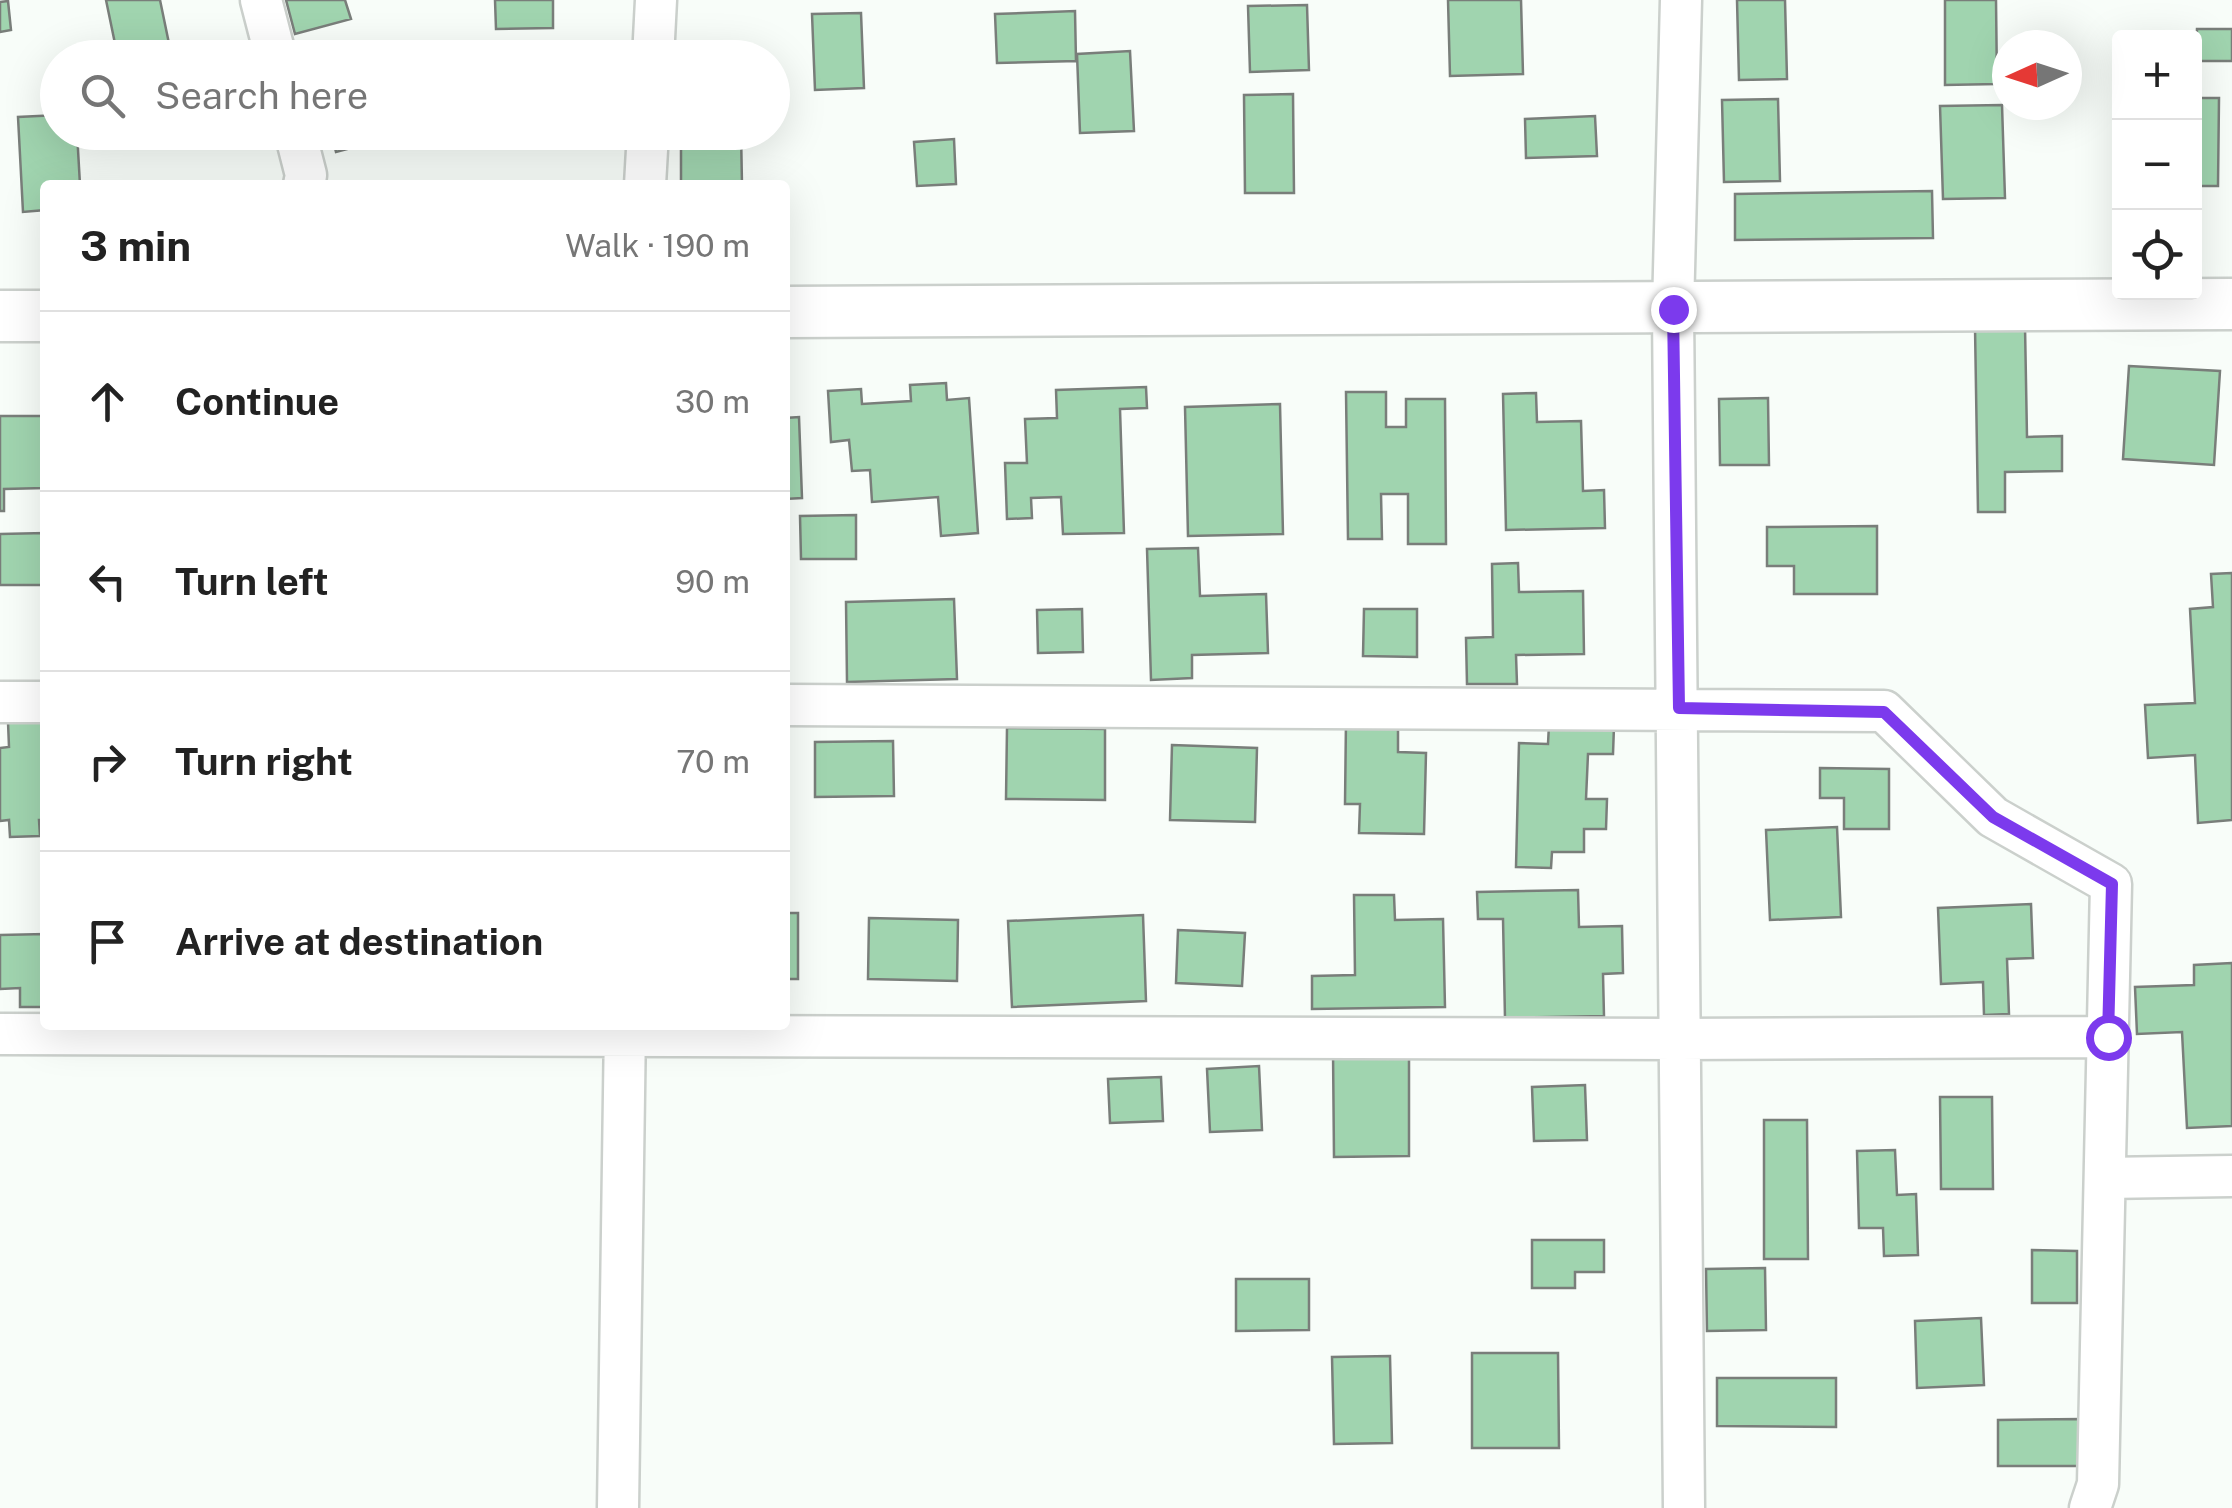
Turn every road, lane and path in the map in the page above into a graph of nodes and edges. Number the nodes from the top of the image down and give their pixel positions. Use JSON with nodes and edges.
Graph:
{"nodes":[{"id":1,"x":261,"y":0,"type":"edge"},
{"id":2,"x":656,"y":0,"type":"edge"},
{"id":3,"x":1681,"y":0,"type":"edge"},
{"id":4,"x":271,"y":40,"type":"edge"},
{"id":5,"x":654,"y":40,"type":"edge"},
{"id":6,"x":300,"y":150,"type":"edge"},
{"id":7,"x":647,"y":150,"type":"edge"},
{"id":8,"x":305,"y":180,"type":"edge"},
{"id":9,"x":645,"y":180,"type":"edge"},
{"id":10,"x":2232,"y":304,"type":"edge"},
{"id":11,"x":1673,"y":309,"type":"junction"},
{"id":12,"x":790,"y":312,"type":"edge"},
{"id":13,"x":0,"y":316,"type":"edge"},
{"id":14,"x":40,"y":316,"type":"edge"},
{"id":15,"x":0,"y":702,"type":"edge"},
{"id":16,"x":40,"y":702,"type":"edge"},
{"id":17,"x":790,"y":705,"type":"edge"},
{"id":18,"x":1679,"y":708,"type":"junction"},
{"id":19,"x":625,"y":1030,"type":"edge"},
{"id":20,"x":0,"y":1034,"type":"edge"},
{"id":21,"x":2108,"y":1037,"type":"junction"},
{"id":22,"x":1678,"y":1039,"type":"junction"},
{"id":23,"x":2232,"y":1176,"type":"edge"},
{"id":24,"x":2105,"y":1178,"type":"junction"},
{"id":25,"x":618,"y":1508,"type":"edge"},
{"id":26,"x":1684,"y":1508,"type":"edge"},
{"id":27,"x":2090,"y":1508,"type":"edge"}],
"edges":[{"from":1,"to":4,"type":"street"},
{"from":2,"to":5,"type":"street"},
{"from":3,"to":11,"type":"street"},
{"from":6,"to":8,"type":"street"},
{"from":7,"to":9,"type":"street"},
{"from":10,"to":11,"type":"street"},
{"from":11,"to":12,"type":"street"},
{"from":11,"to":18,"type":"street"},
{"from":13,"to":14,"type":"street"},
{"from":15,"to":16,"type":"street"},
{"from":17,"to":18,"type":"street"},
{"from":18,"to":21,"type":"street"},
{"from":18,"to":22,"type":"street"},
{"from":19,"to":20,"type":"street"},
{"from":19,"to":22,"type":"street"},
{"from":19,"to":25,"type":"street"},
{"from":21,"to":22,"type":"street"},
{"from":21,"to":24,"type":"street"},
{"from":22,"to":26,"type":"street"},
{"from":23,"to":24,"type":"street"},
{"from":24,"to":27,"type":"street"}]}
